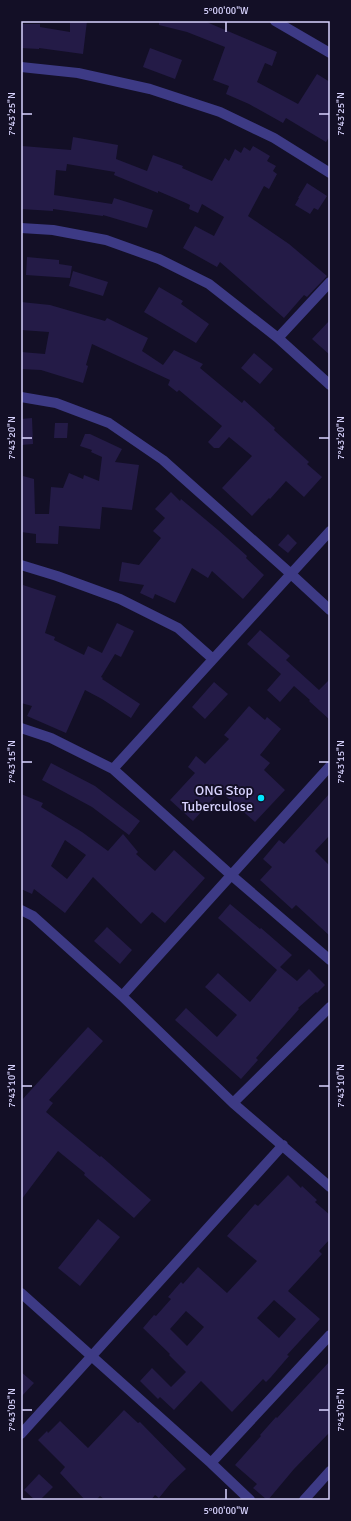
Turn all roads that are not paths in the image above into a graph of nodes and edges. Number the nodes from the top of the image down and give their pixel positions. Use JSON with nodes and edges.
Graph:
{"nodes":[{"id":1,"x":275,"y":21,"type":"edge"},
{"id":2,"x":330,"y":53,"type":"edge"},
{"id":3,"x":21,"y":67,"type":"edge"},
{"id":4,"x":330,"y":173,"type":"edge"},
{"id":5,"x":21,"y":228,"type":"edge"},
{"id":6,"x":330,"y":282,"type":"edge"},
{"id":7,"x":278,"y":338,"type":"junction"},
{"id":8,"x":330,"y":385,"type":"edge"},
{"id":9,"x":21,"y":397,"type":"edge"},
{"id":10,"x":330,"y":531,"type":"edge"},
{"id":11,"x":21,"y":565,"type":"edge"},
{"id":12,"x":292,"y":574,"type":"junction"},
{"id":13,"x":330,"y":610,"type":"edge"},
{"id":14,"x":213,"y":659,"type":"junction"},
{"id":15,"x":21,"y":728,"type":"edge"},
{"id":16,"x":330,"y":766,"type":"edge"},
{"id":17,"x":113,"y":769,"type":"junction"},
{"id":18,"x":232,"y":875,"type":"junction"},
{"id":19,"x":21,"y":910,"type":"edge"},
{"id":20,"x":330,"y":960,"type":"edge"},
{"id":21,"x":122,"y":996,"type":"junction"},
{"id":22,"x":330,"y":1007,"type":"edge"},
{"id":23,"x":233,"y":1103,"type":"junction"},
{"id":24,"x":283,"y":1146,"type":"junction"},
{"id":25,"x":330,"y":1187,"type":"edge"},
{"id":26,"x":21,"y":1293,"type":"edge"},
{"id":27,"x":330,"y":1335,"type":"edge"},
{"id":28,"x":91,"y":1356,"type":"junction"},
{"id":29,"x":21,"y":1434,"type":"edge"},
{"id":30,"x":211,"y":1463,"type":"junction"},
{"id":31,"x":330,"y":1472,"type":"edge"},
{"id":32,"x":250,"y":1500,"type":"edge"},
{"id":33,"x":304,"y":1500,"type":"edge"}],
"edges":[{"from":1,"to":2,"type":"street"},
{"from":3,"to":4,"type":"street"},
{"from":5,"to":7,"type":"street"},
{"from":6,"to":7,"type":"street"},
{"from":7,"to":8,"type":"street"},
{"from":9,"to":12,"type":"street"},
{"from":10,"to":12,"type":"street"},
{"from":11,"to":14,"type":"street"},
{"from":12,"to":13,"type":"street"},
{"from":12,"to":14,"type":"street"},
{"from":14,"to":17,"type":"street"},
{"from":15,"to":17,"type":"street"},
{"from":16,"to":18,"type":"street"},
{"from":17,"to":18,"type":"street"},
{"from":18,"to":20,"type":"street"},
{"from":18,"to":21,"type":"street"},
{"from":19,"to":21,"type":"street"},
{"from":21,"to":23,"type":"street"},
{"from":22,"to":23,"type":"street"},
{"from":23,"to":24,"type":"street"},
{"from":24,"to":25,"type":"street"},
{"from":24,"to":28,"type":"street"},
{"from":26,"to":28,"type":"street"},
{"from":27,"to":30,"type":"street"},
{"from":28,"to":29,"type":"street"},
{"from":28,"to":30,"type":"street"},
{"from":30,"to":32,"type":"street"},
{"from":31,"to":33,"type":"street"}]}
